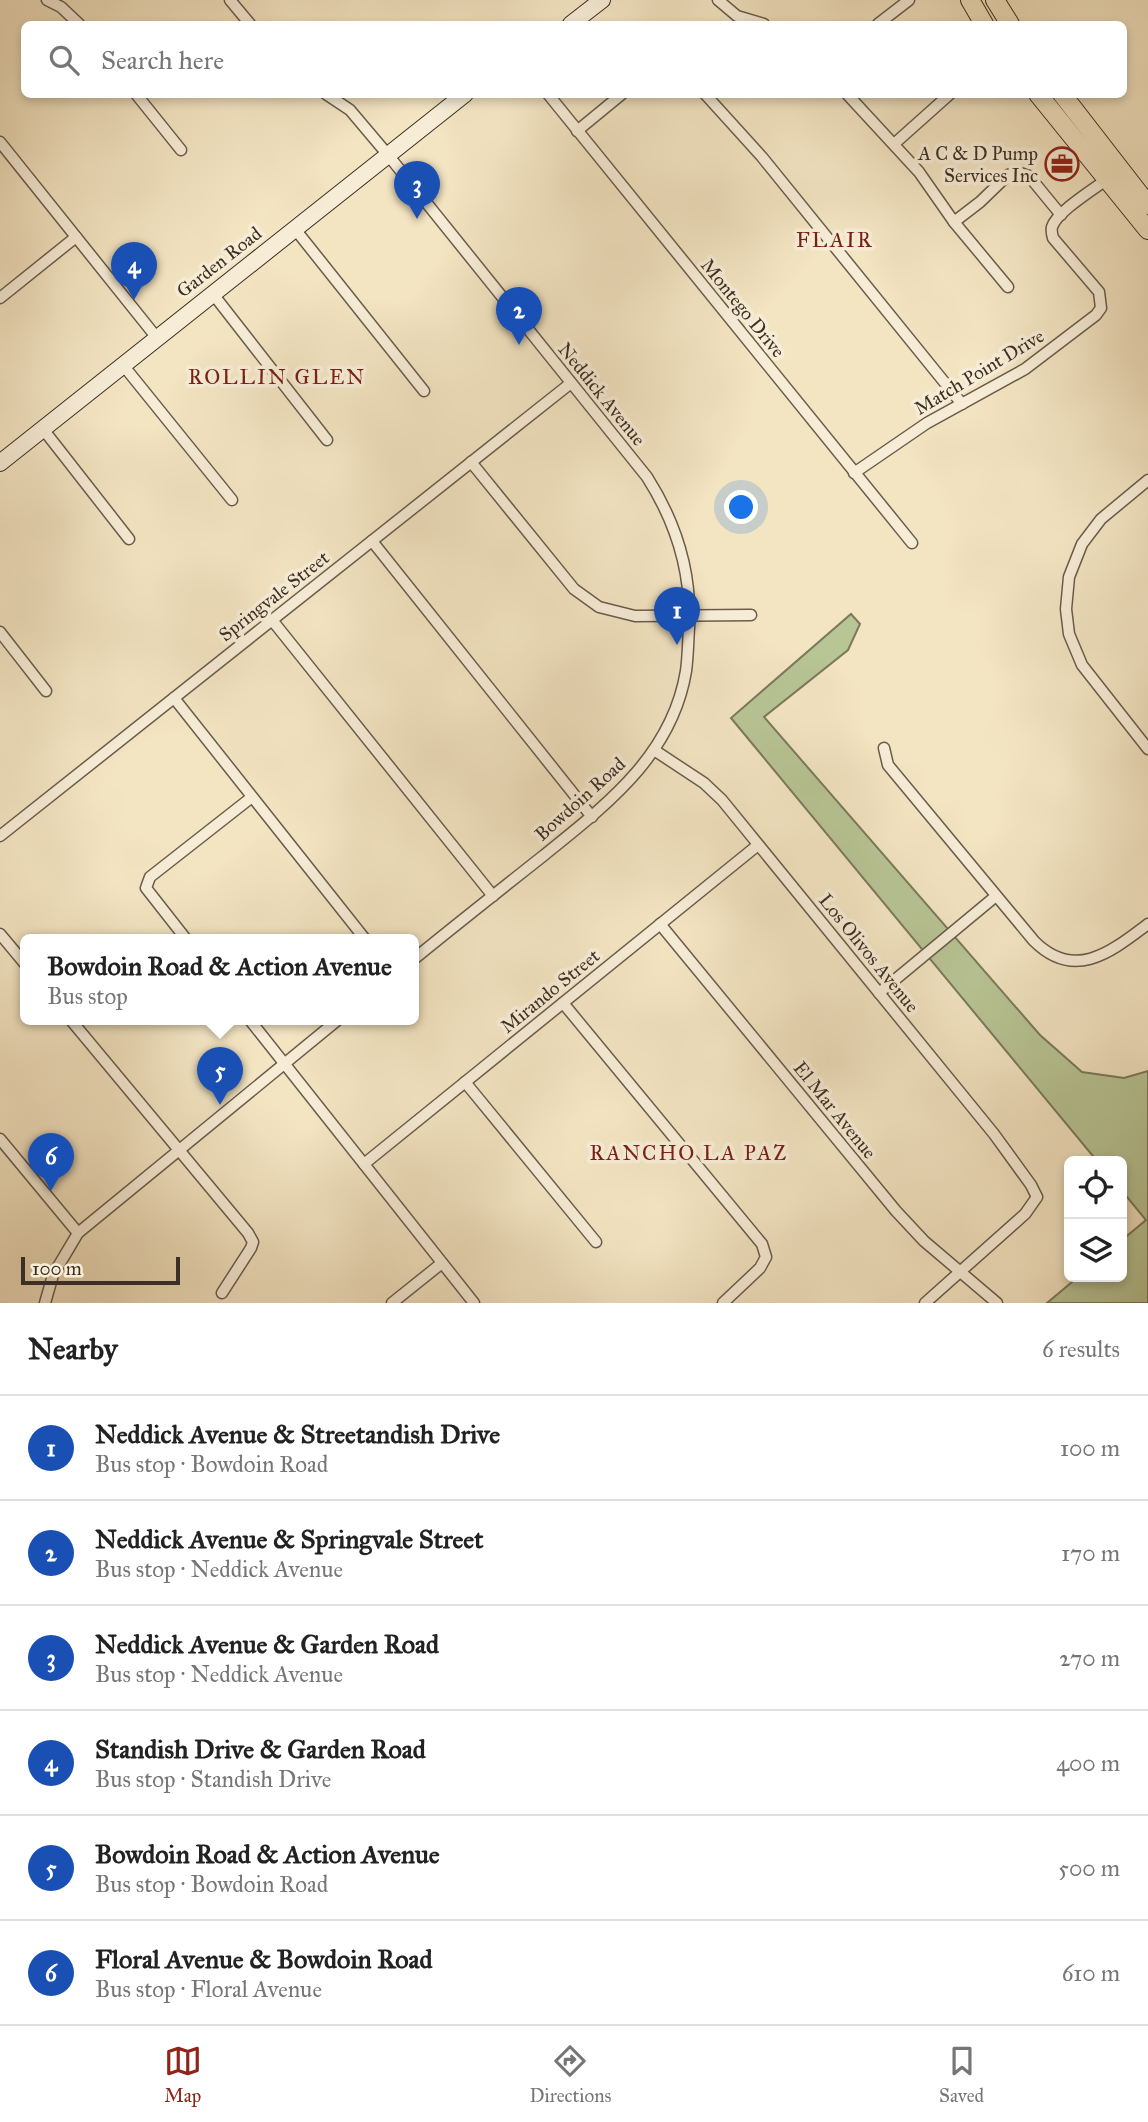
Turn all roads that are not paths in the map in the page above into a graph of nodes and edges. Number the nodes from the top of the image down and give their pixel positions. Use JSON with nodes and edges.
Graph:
{"nodes":[{"id":1,"x":47,"y":0,"type":"edge"},
{"id":2,"x":230,"y":0,"type":"edge"},
{"id":3,"x":602,"y":0,"type":"edge"},
{"id":4,"x":718,"y":0,"type":"edge"},
{"id":5,"x":909,"y":0,"type":"edge"},
{"id":6,"x":970,"y":0,"type":"edge"},
{"id":7,"x":995,"y":0,"type":"edge"},
{"id":8,"x":76,"y":21,"type":"edge"},
{"id":9,"x":248,"y":21,"type":"edge"},
{"id":10,"x":575,"y":21,"type":"edge"},
{"id":11,"x":754,"y":21,"type":"edge"},
{"id":12,"x":882,"y":21,"type":"edge"},
{"id":13,"x":982,"y":21,"type":"edge"},
{"id":14,"x":1008,"y":21,"type":"edge"},
{"id":15,"x":139,"y":98,"type":"edge"},
{"id":16,"x":332,"y":98,"type":"edge"},
{"id":17,"x":460,"y":98,"type":"edge"},
{"id":18,"x":551,"y":98,"type":"edge"},
{"id":19,"x":617,"y":98,"type":"edge"},
{"id":20,"x":709,"y":98,"type":"edge"},
{"id":21,"x":851,"y":98,"type":"edge"},
{"id":22,"x":946,"y":98,"type":"edge"},
{"id":23,"x":1042,"y":98,"type":"edge"},
{"id":24,"x":1065,"y":98,"type":"edge"},
{"id":25,"x":578,"y":131,"type":"junction"},
{"id":26,"x":0,"y":142,"type":"edge"},
{"id":27,"x":894,"y":144,"type":"junction"},
{"id":28,"x":181,"y":150,"type":"dead end"},
{"id":29,"x":388,"y":155,"type":"junction"},
{"id":30,"x":1114,"y":174,"type":"junction"},
{"id":31,"x":1148,"y":205,"type":"edge"},
{"id":32,"x":1060,"y":215,"type":"junction"},
{"id":33,"x":954,"y":222,"type":"junction"},
{"id":34,"x":295,"y":229,"type":"junction"},
{"id":35,"x":1148,"y":230,"type":"edge"},
{"id":36,"x":76,"y":237,"type":"junction"},
{"id":37,"x":1008,"y":287,"type":"dead end"},
{"id":38,"x":213,"y":294,"type":"junction"},
{"id":39,"x":0,"y":298,"type":"edge"},
{"id":40,"x":157,"y":338,"type":"junction"},
{"id":41,"x":123,"y":365,"type":"junction"},
{"id":42,"x":570,"y":383,"type":"junction"},
{"id":43,"x":424,"y":391,"type":"dead end"},
{"id":44,"x":962,"y":404,"type":"junction"},
{"id":45,"x":43,"y":429,"type":"junction"},
{"id":46,"x":327,"y":440,"type":"dead end"},
{"id":47,"x":471,"y":461,"type":"junction"},
{"id":48,"x":0,"y":463,"type":"edge"},
{"id":49,"x":854,"y":472,"type":"junction"},
{"id":50,"x":1148,"y":480,"type":"edge"},
{"id":51,"x":232,"y":500,"type":"dead end"},
{"id":52,"x":129,"y":539,"type":"dead end"},
{"id":53,"x":372,"y":541,"type":"junction"},
{"id":54,"x":912,"y":544,"type":"dead end"},
{"id":55,"x":690,"y":615,"type":"junction"},
{"id":56,"x":751,"y":615,"type":"dead end"},
{"id":57,"x":272,"y":620,"type":"junction"},
{"id":58,"x":0,"y":632,"type":"edge"},
{"id":59,"x":46,"y":691,"type":"dead end"},
{"id":60,"x":174,"y":698,"type":"junction"},
{"id":61,"x":884,"y":748,"type":"dead end"},
{"id":62,"x":1148,"y":749,"type":"edge"},
{"id":63,"x":654,"y":750,"type":"junction"},
{"id":64,"x":252,"y":797,"type":"junction"},
{"id":65,"x":592,"y":817,"type":"junction"},
{"id":66,"x":0,"y":836,"type":"edge"},
{"id":67,"x":758,"y":845,"type":"junction"},
{"id":68,"x":493,"y":896,"type":"junction"},
{"id":69,"x":996,"y":896,"type":"junction"},
{"id":70,"x":660,"y":924,"type":"junction"},
{"id":71,"x":1148,"y":924,"type":"edge"},
{"id":72,"x":0,"y":934,"type":"edge"},
{"id":73,"x":182,"y":934,"type":"edge"},
{"id":74,"x":361,"y":934,"type":"edge"},
{"id":75,"x":419,"y":955,"type":"edge"},
{"id":76,"x":20,"y":958,"type":"edge"},
{"id":77,"x":879,"y":993,"type":"junction"},
{"id":78,"x":563,"y":1003,"type":"junction"},
{"id":79,"x":75,"y":1025,"type":"edge"},
{"id":80,"x":254,"y":1025,"type":"edge"},
{"id":81,"x":332,"y":1025,"type":"edge"},
{"id":82,"x":284,"y":1064,"type":"junction"},
{"id":83,"x":465,"y":1082,"type":"junction"},
{"id":84,"x":0,"y":1139,"type":"edge"},
{"id":85,"x":178,"y":1150,"type":"junction"},
{"id":86,"x":363,"y":1164,"type":"junction"},
{"id":87,"x":78,"y":1233,"type":"junction"},
{"id":88,"x":596,"y":1242,"type":"dead end"},
{"id":89,"x":442,"y":1264,"type":"junction"},
{"id":90,"x":960,"y":1273,"type":"junction"},
{"id":91,"x":222,"y":1293,"type":"dead end"},
{"id":92,"x":44,"y":1303,"type":"edge"},
{"id":93,"x":392,"y":1303,"type":"edge"},
{"id":94,"x":474,"y":1303,"type":"edge"},
{"id":95,"x":723,"y":1303,"type":"edge"},
{"id":96,"x":925,"y":1303,"type":"edge"},
{"id":97,"x":998,"y":1303,"type":"edge"}],
"edges":[{"from":1,"to":8,"type":"street"},
{"from":2,"to":9,"type":"street"},
{"from":3,"to":10,"type":"street"},
{"from":4,"to":11,"type":"street"},
{"from":5,"to":12,"type":"street"},
{"from":6,"to":13,"type":"main road"},
{"from":7,"to":14,"type":"main road"},
{"from":15,"to":28,"type":"street"},
{"from":16,"to":29,"type":"street","name":"Neddick Avenue"},
{"from":17,"to":29,"type":"street","name":"Garden Road"},
{"from":18,"to":25,"type":"street","name":"Montego Drive"},
{"from":19,"to":25,"type":"street"},
{"from":20,"to":44,"type":"street"},
{"from":21,"to":27,"type":"street"},
{"from":22,"to":27,"type":"street"},
{"from":23,"to":30,"type":"main road"},
{"from":24,"to":30,"type":"main road"},
{"from":25,"to":49,"type":"street","name":"Montego Drive"},
{"from":26,"to":36,"type":"street"},
{"from":27,"to":33,"type":"street"},
{"from":29,"to":34,"type":"street","name":"Garden Road"},
{"from":29,"to":42,"type":"street","name":"Neddick Avenue"},
{"from":30,"to":31,"type":"main road"},
{"from":30,"to":32,"type":"street"},
{"from":30,"to":35,"type":"main road"},
{"from":32,"to":33,"type":"street"},
{"from":32,"to":44,"type":"street","name":"Match Point Drive"},
{"from":33,"to":37,"type":"street"},
{"from":34,"to":38,"type":"street","name":"Garden Road"},
{"from":34,"to":43,"type":"street"},
{"from":36,"to":39,"type":"street"},
{"from":36,"to":40,"type":"street"},
{"from":38,"to":40,"type":"street","name":"Garden Road"},
{"from":38,"to":46,"type":"street"},
{"from":40,"to":41,"type":"street","name":"Garden Road"},
{"from":41,"to":45,"type":"street","name":"Garden Road"},
{"from":41,"to":51,"type":"street"},
{"from":42,"to":47,"type":"street","name":"Springvale Street"},
{"from":42,"to":55,"type":"street","name":"Neddick Avenue"},
{"from":44,"to":49,"type":"street","name":"Match Point Drive"},
{"from":45,"to":48,"type":"street","name":"Garden Road"},
{"from":45,"to":52,"type":"street"},
{"from":47,"to":53,"type":"street","name":"Springvale Street"},
{"from":47,"to":55,"type":"street"},
{"from":49,"to":54,"type":"street","name":"Montego Drive"},
{"from":50,"to":62,"type":"street"},
{"from":53,"to":57,"type":"street","name":"Springvale Street"},
{"from":53,"to":65,"type":"street"},
{"from":55,"to":56,"type":"street"},
{"from":55,"to":63,"type":"street","name":"Bowdoin Road"},
{"from":57,"to":60,"type":"street","name":"Springvale Street"},
{"from":57,"to":68,"type":"street"},
{"from":58,"to":59,"type":"street"},
{"from":60,"to":64,"type":"street"},
{"from":60,"to":66,"type":"street","name":"Springvale Street"},
{"from":61,"to":69,"type":"street"},
{"from":63,"to":65,"type":"street","name":"Bowdoin Road"},
{"from":63,"to":67,"type":"street","name":"Los Olivos Avenue"},
{"from":64,"to":73,"type":"street"},
{"from":64,"to":74,"type":"street"},
{"from":65,"to":68,"type":"street","name":"Bowdoin Road"},
{"from":67,"to":70,"type":"street","name":"Mirando Street"},
{"from":67,"to":77,"type":"street","name":"Los Olivos Avenue"},
{"from":68,"to":75,"type":"street","name":"Bowdoin Road"},
{"from":69,"to":71,"type":"street"},
{"from":69,"to":77,"type":"street"},
{"from":70,"to":78,"type":"street","name":"Mirando Street"},
{"from":70,"to":90,"type":"street","name":"El Mar Avenue"},
{"from":72,"to":76,"type":"street"},
{"from":77,"to":90,"type":"street","name":"Los Olivos Avenue"},
{"from":78,"to":83,"type":"street","name":"Mirando Street"},
{"from":78,"to":95,"type":"street"},
{"from":79,"to":85,"type":"street"},
{"from":80,"to":82,"type":"street"},
{"from":81,"to":82,"type":"street"},
{"from":82,"to":85,"type":"street"},
{"from":82,"to":86,"type":"street"},
{"from":83,"to":86,"type":"street","name":"Mirando Street"},
{"from":83,"to":88,"type":"street"},
{"from":84,"to":87,"type":"street"},
{"from":85,"to":87,"type":"street"},
{"from":85,"to":91,"type":"street"},
{"from":86,"to":89,"type":"street"},
{"from":87,"to":92,"type":"street"},
{"from":89,"to":93,"type":"street"},
{"from":89,"to":94,"type":"street"},
{"from":90,"to":96,"type":"street"},
{"from":90,"to":97,"type":"street","name":"El Mar Avenue"}]}
